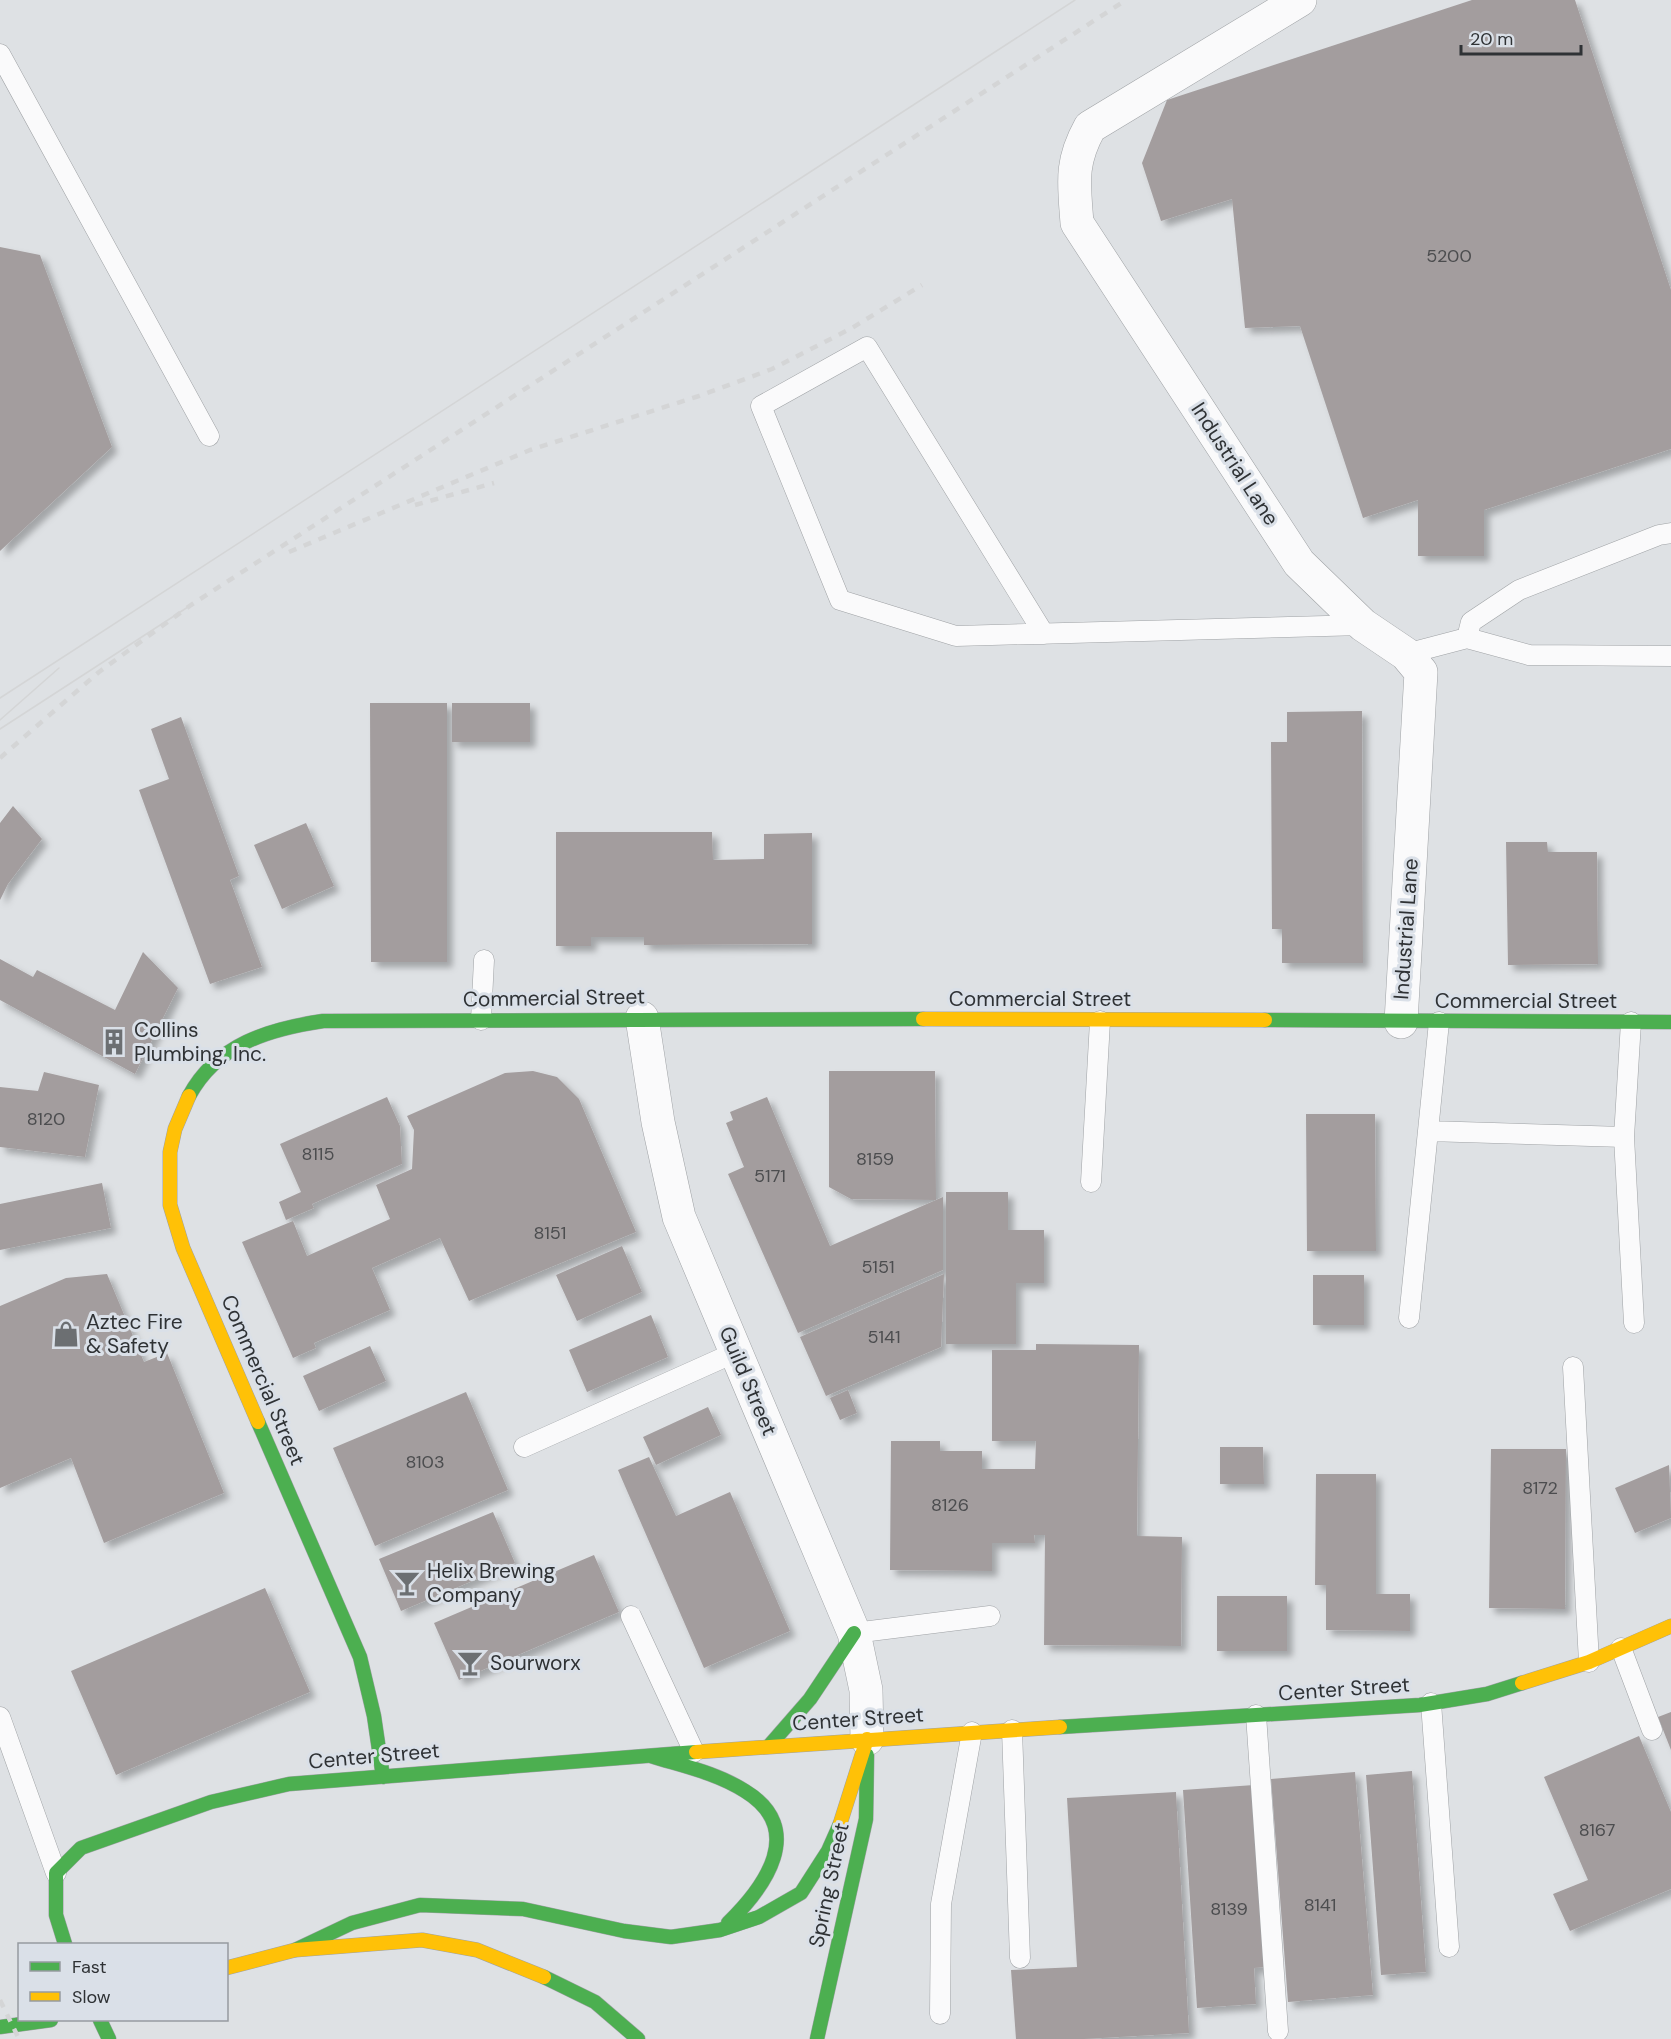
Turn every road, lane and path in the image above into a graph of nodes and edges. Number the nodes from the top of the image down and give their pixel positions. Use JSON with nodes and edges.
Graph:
{"nodes":[{"id":1,"x":1300,"y":0,"type":"edge"},
{"id":2,"x":0,"y":54,"type":"edge"},
{"id":3,"x":209,"y":435,"type":"dead end"},
{"id":4,"x":1671,"y":533,"type":"edge"},
{"id":5,"x":1363,"y":625,"type":"junction"},
{"id":6,"x":1044,"y":634,"type":"junction"},
{"id":7,"x":1467,"y":638,"type":"junction"},
{"id":8,"x":1406,"y":654,"type":"junction"},
{"id":9,"x":1671,"y":656,"type":"edge"},
{"id":10,"x":484,"y":960,"type":"dead end"},
{"id":11,"x":642,"y":1018,"type":"junction"},
{"id":12,"x":481,"y":1020,"type":"junction"},
{"id":13,"x":1100,"y":1021,"type":"junction"},
{"id":14,"x":1401,"y":1022,"type":"junction"},
{"id":15,"x":1439,"y":1022,"type":"junction"},
{"id":16,"x":1631,"y":1022,"type":"junction"},
{"id":17,"x":1671,"y":1022,"type":"edge"},
{"id":18,"x":1428,"y":1131,"type":"junction"},
{"id":19,"x":1624,"y":1137,"type":"junction"},
{"id":20,"x":1091,"y":1182,"type":"dead end"},
{"id":21,"x":1409,"y":1318,"type":"dead end"},
{"id":22,"x":1634,"y":1323,"type":"dead end"},
{"id":23,"x":736,"y":1352,"type":"junction"},
{"id":24,"x":1573,"y":1367,"type":"dead end"},
{"id":25,"x":524,"y":1447,"type":"dead end"},
{"id":26,"x":631,"y":1616,"type":"dead end"},
{"id":27,"x":990,"y":1616,"type":"dead end"},
{"id":28,"x":1671,"y":1626,"type":"edge"},
{"id":29,"x":854,"y":1633,"type":"junction"},
{"id":30,"x":1621,"y":1648,"type":"junction"},
{"id":31,"x":1589,"y":1662,"type":"junction"},
{"id":32,"x":1431,"y":1703,"type":"junction"},
{"id":33,"x":1256,"y":1715,"type":"junction"},
{"id":34,"x":0,"y":1717,"type":"edge"},
{"id":35,"x":1012,"y":1730,"type":"junction"},
{"id":36,"x":1652,"y":1730,"type":"dead end"},
{"id":37,"x":972,"y":1732,"type":"junction"},
{"id":38,"x":867,"y":1739,"type":"junction"},
{"id":39,"x":769,"y":1746,"type":"junction"},
{"id":40,"x":694,"y":1752,"type":"junction"},
{"id":41,"x":651,"y":1756,"type":"junction"},
{"id":42,"x":383,"y":1777,"type":"junction"},
{"id":43,"x":56,"y":1873,"type":"junction"},
{"id":44,"x":720,"y":1930,"type":"junction"},
{"id":45,"x":65,"y":1943,"type":"edge"},
{"id":46,"x":1449,"y":1947,"type":"dead end"},
{"id":47,"x":295,"y":1950,"type":"junction"},
{"id":48,"x":1020,"y":1958,"type":"dead end"},
{"id":49,"x":228,"y":1967,"type":"edge"},
{"id":50,"x":940,"y":2014,"type":"dead end"},
{"id":51,"x":38,"y":2021,"type":"edge"},
{"id":52,"x":101,"y":2021,"type":"edge"},
{"id":53,"x":0,"y":2027,"type":"edge"},
{"id":54,"x":1278,"y":2031,"type":"dead end"},
{"id":55,"x":109,"y":2039,"type":"edge"},
{"id":56,"x":638,"y":2039,"type":"edge"},
{"id":57,"x":817,"y":2039,"type":"edge"}],
"edges":[{"from":1,"to":5,"type":"street","name":"Industrial Lane"},
{"from":2,"to":3,"type":"lane"},
{"from":4,"to":7,"type":"lane"},
{"from":5,"to":6,"type":"lane"},
{"from":5,"to":8,"type":"street","name":"Industrial Lane"},
{"from":6,"to":6,"type":"lane"},
{"from":7,"to":8,"type":"lane"},
{"from":7,"to":9,"type":"lane"},
{"from":8,"to":14,"type":"street","name":"Industrial Lane"},
{"from":10,"to":12,"type":"lane"},
{"from":11,"to":12,"type":"main road","name":"Commercial Street"},
{"from":11,"to":13,"type":"main road","name":"Commercial Street"},
{"from":11,"to":23,"type":"street","name":"Guild Street"},
{"from":12,"to":42,"type":"main road","name":"Commercial Street"},
{"from":13,"to":14,"type":"main road","name":"Commercial Street"},
{"from":13,"to":20,"type":"lane"},
{"from":14,"to":15,"type":"main road","name":"Commercial Street"},
{"from":15,"to":16,"type":"main road","name":"Commercial Street"},
{"from":15,"to":18,"type":"lane"},
{"from":16,"to":17,"type":"main road","name":"Commercial Street"},
{"from":16,"to":19,"type":"lane"},
{"from":18,"to":19,"type":"lane"},
{"from":18,"to":21,"type":"lane"},
{"from":19,"to":22,"type":"lane"},
{"from":23,"to":25,"type":"lane"},
{"from":23,"to":29,"type":"street","name":"Guild Street"},
{"from":24,"to":31,"type":"lane"},
{"from":26,"to":40,"type":"lane"},
{"from":27,"to":29,"type":"lane"},
{"from":28,"to":30,"type":"main road","name":"Center Street"},
{"from":29,"to":38,"type":"street","name":"Guild Street"},
{"from":29,"to":39,"type":"main road"},
{"from":30,"to":31,"type":"main road","name":"Center Street"},
{"from":30,"to":36,"type":"lane"},
{"from":31,"to":32,"type":"main road","name":"Center Street"},
{"from":32,"to":33,"type":"main road","name":"Center Street"},
{"from":32,"to":46,"type":"lane"},
{"from":33,"to":35,"type":"main road","name":"Center Street"},
{"from":33,"to":54,"type":"lane"},
{"from":34,"to":43,"type":"lane"},
{"from":35,"to":37,"type":"main road","name":"Center Street"},
{"from":35,"to":48,"type":"lane"},
{"from":37,"to":38,"type":"main road","name":"Center Street"},
{"from":37,"to":50,"type":"lane"},
{"from":38,"to":39,"type":"main road","name":"Center Street"},
{"from":38,"to":44,"type":"main road"},
{"from":38,"to":57,"type":"main road","name":"Spring Street"},
{"from":39,"to":40,"type":"main road","name":"Center Street"},
{"from":40,"to":41,"type":"main road","name":"Center Street"},
{"from":41,"to":42,"type":"main road","name":"Center Street"},
{"from":41,"to":44,"type":"main road"},
{"from":42,"to":43,"type":"main road","name":"Center Street"},
{"from":43,"to":45,"type":"main road"},
{"from":44,"to":47,"type":"main road"},
{"from":47,"to":49,"type":"main road"},
{"from":47,"to":56,"type":"main road"},
{"from":51,"to":53,"type":"main road"},
{"from":52,"to":55,"type":"main road"}]}
